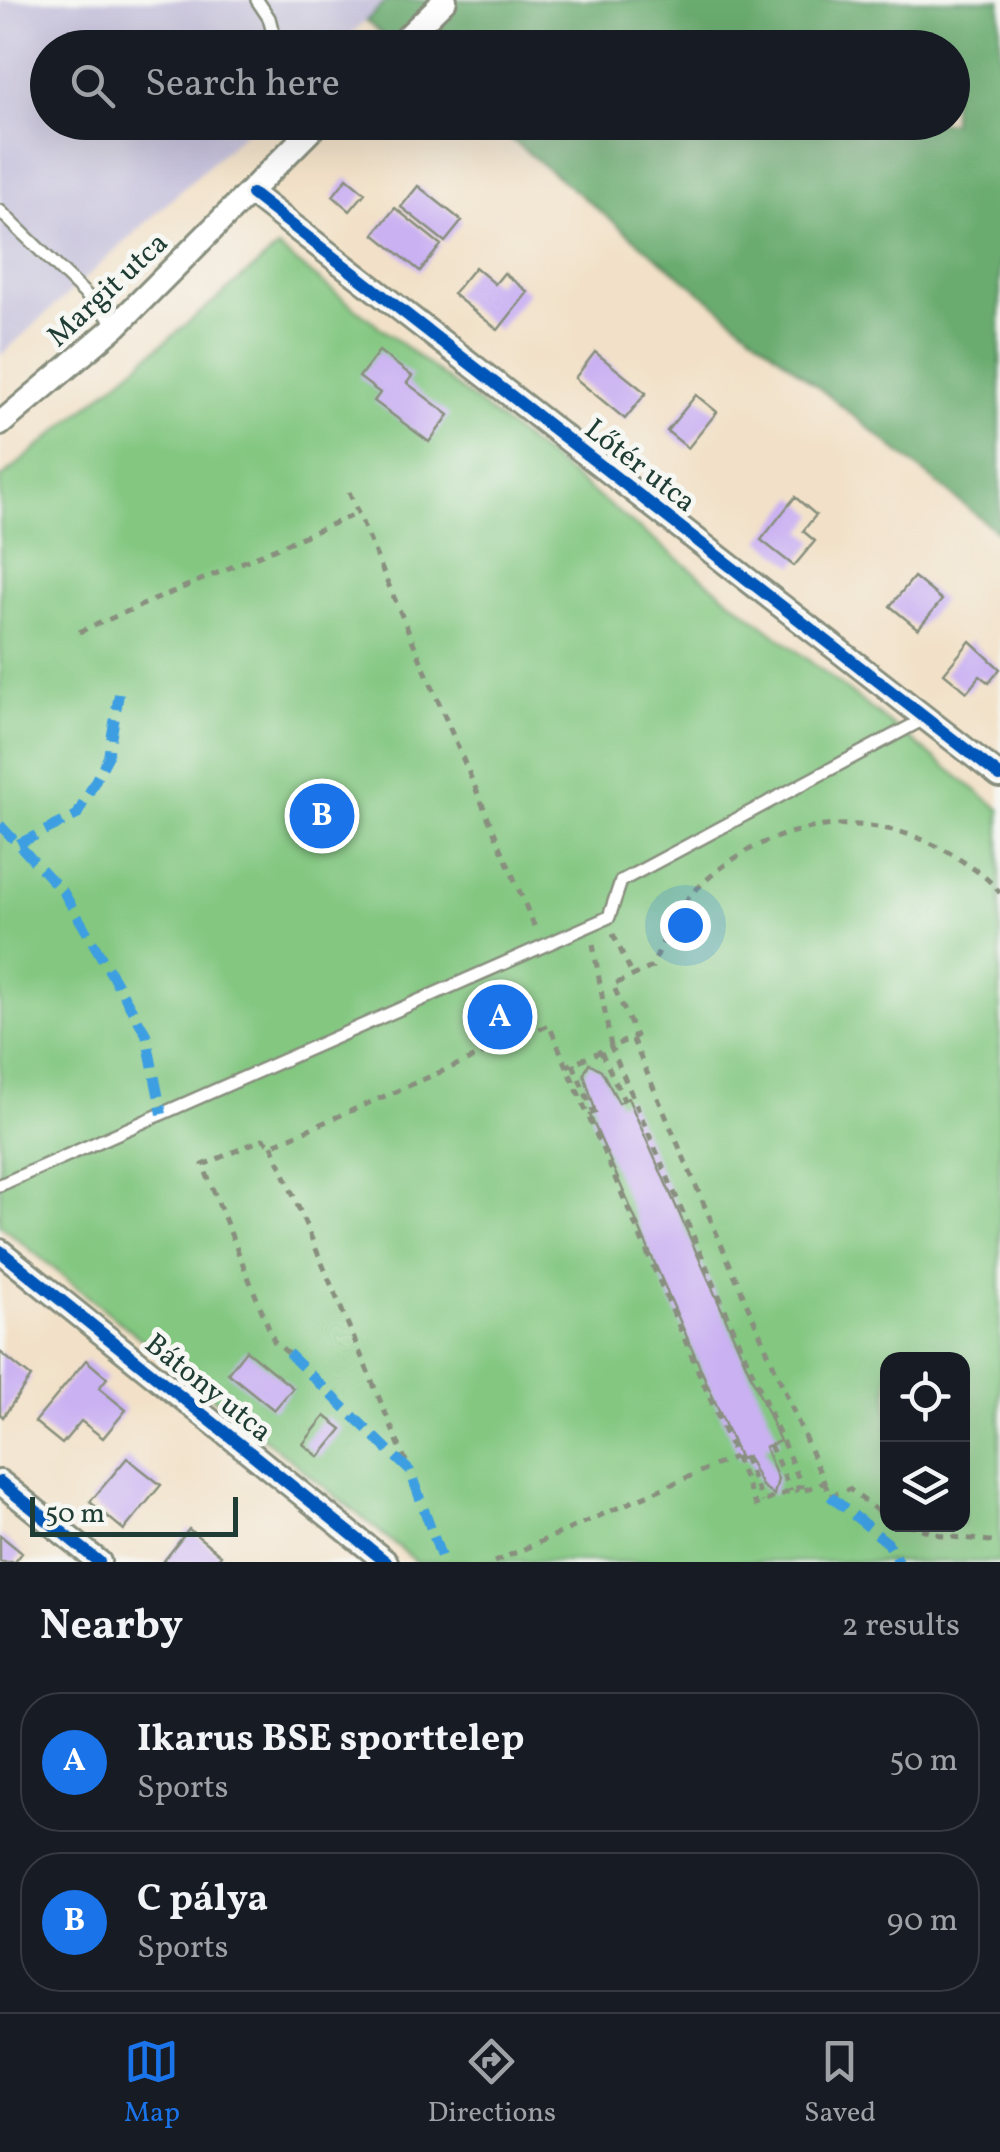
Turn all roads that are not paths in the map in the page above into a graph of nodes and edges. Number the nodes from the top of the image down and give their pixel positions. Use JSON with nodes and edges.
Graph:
{"nodes":[{"id":1,"x":257,"y":0,"type":"edge"},
{"id":2,"x":445,"y":0,"type":"edge"},
{"id":3,"x":272,"y":30,"type":"edge"},
{"id":4,"x":414,"y":30,"type":"edge"},
{"id":5,"x":297,"y":140,"type":"edge"},
{"id":6,"x":252,"y":194,"type":"junction"},
{"id":7,"x":0,"y":211,"type":"edge"},
{"id":8,"x":116,"y":325,"type":"junction"},
{"id":9,"x":0,"y":424,"type":"edge"},
{"id":10,"x":926,"y":718,"type":"junction"},
{"id":11,"x":1000,"y":776,"type":"edge"},
{"id":12,"x":0,"y":1185,"type":"edge"},
{"id":13,"x":0,"y":1251,"type":"edge"},
{"id":14,"x":0,"y":1482,"type":"edge"},
{"id":15,"x":99,"y":1562,"type":"edge"},
{"id":16,"x":386,"y":1562,"type":"edge"}],
"edges":[{"from":1,"to":3,"type":"lane"},
{"from":2,"to":4,"type":"street"},
{"from":5,"to":6,"type":"street","name":"Margit utca"},
{"from":6,"to":8,"type":"street","name":"Margit utca"},
{"from":6,"to":10,"type":"street","name":"Lőtér utca"},
{"from":7,"to":8,"type":"lane"},
{"from":8,"to":9,"type":"street","name":"Margit utca"},
{"from":10,"to":11,"type":"street","name":"Lőtér utca"},
{"from":10,"to":12,"type":"lane"},
{"from":13,"to":16,"type":"street","name":"Bátony utca"},
{"from":14,"to":15,"type":"street"}]}
